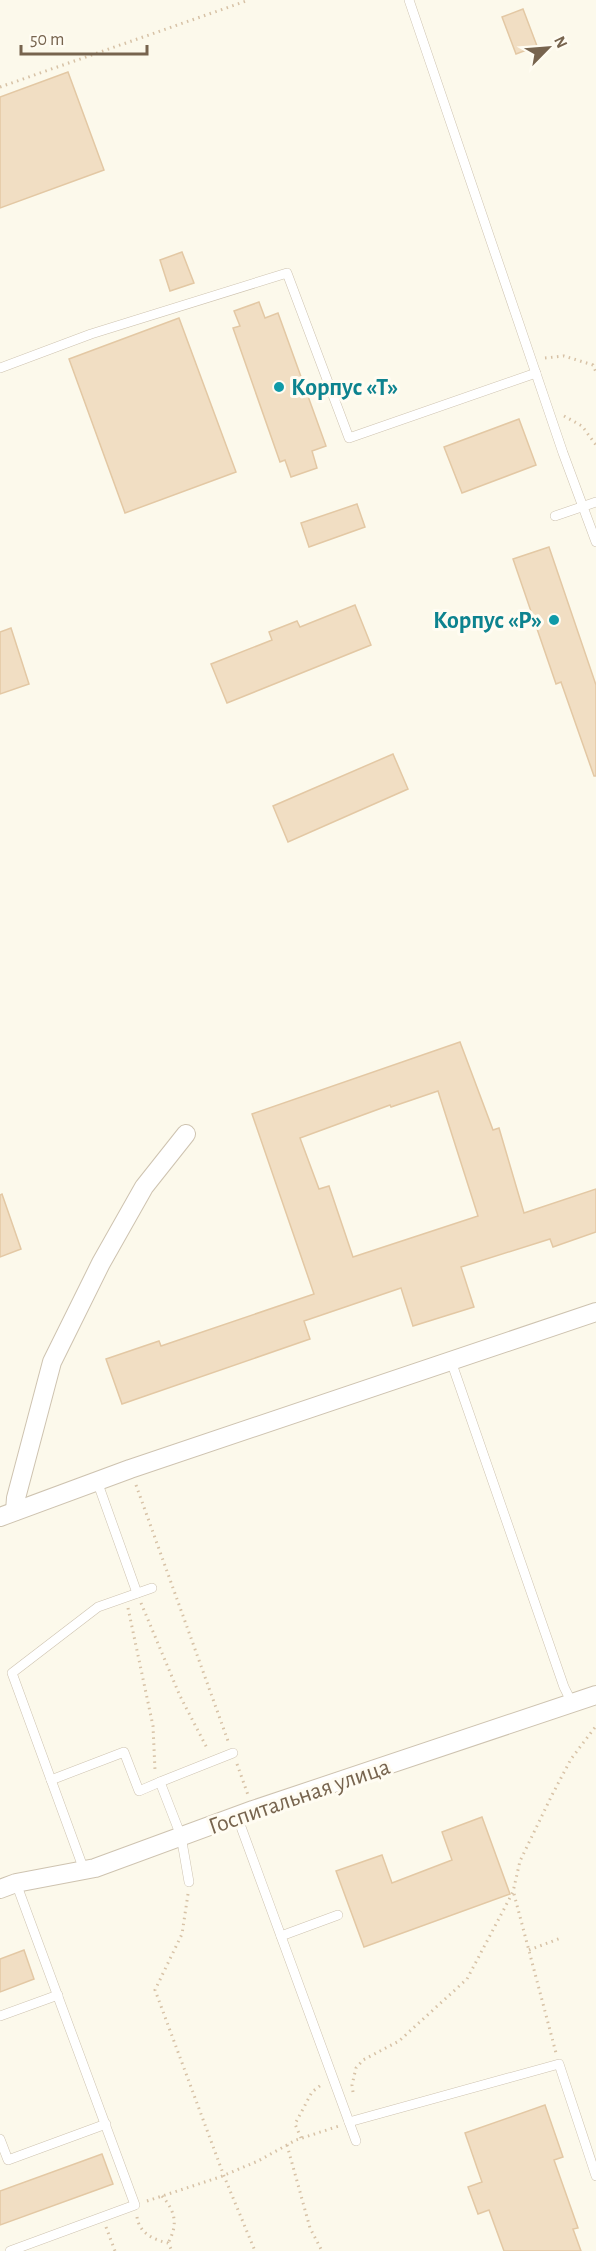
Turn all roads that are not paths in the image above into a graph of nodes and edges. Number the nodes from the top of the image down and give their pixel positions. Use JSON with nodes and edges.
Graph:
{"nodes":[{"id":1,"x":409,"y":0,"type":"edge"},
{"id":2,"x":0,"y":368,"type":"edge"},
{"id":3,"x":536,"y":373,"type":"junction"},
{"id":4,"x":596,"y":502,"type":"edge"},
{"id":5,"x":584,"y":507,"type":"junction"},
{"id":6,"x":555,"y":516,"type":"dead end"},
{"id":7,"x":596,"y":542,"type":"edge"},
{"id":8,"x":186,"y":1134,"type":"dead end"},
{"id":9,"x":596,"y":1312,"type":"edge"},
{"id":10,"x":451,"y":1361,"type":"junction"},
{"id":11,"x":97,"y":1481,"type":"junction"},
{"id":12,"x":8,"y":1514,"type":"edge"},
{"id":13,"x":152,"y":1588,"type":"dead end"},
{"id":14,"x":137,"y":1593,"type":"junction"},
{"id":15,"x":596,"y":1695,"type":"edge"},
{"id":16,"x":572,"y":1703,"type":"junction"},
{"id":17,"x":233,"y":1753,"type":"road end"},
{"id":18,"x":51,"y":1780,"type":"junction"},
{"id":19,"x":160,"y":1782,"type":"junction"},
{"id":20,"x":245,"y":1814,"type":"junction"},
{"id":21,"x":181,"y":1836,"type":"junction"},
{"id":22,"x":84,"y":1870,"type":"junction"},
{"id":23,"x":189,"y":1882,"type":"road end"},
{"id":24,"x":8,"y":1886,"type":"edge"},
{"id":25,"x":338,"y":1915,"type":"dead end"},
{"id":26,"x":281,"y":1936,"type":"junction"},
{"id":27,"x":58,"y":1995,"type":"junction"},
{"id":28,"x":0,"y":2016,"type":"edge"},
{"id":29,"x":352,"y":2121,"type":"junction"},
{"id":30,"x":106,"y":2124,"type":"junction"},
{"id":31,"x":0,"y":2139,"type":"edge"},
{"id":32,"x":356,"y":2141,"type":"dead end"},
{"id":33,"x":596,"y":2176,"type":"edge"},
{"id":34,"x":10,"y":2251,"type":"edge"}],
"edges":[{"from":1,"to":3,"type":"lane"},
{"from":2,"to":3,"type":"lane"},
{"from":3,"to":5,"type":"lane"},
{"from":4,"to":5,"type":"lane"},
{"from":5,"to":6,"type":"lane"},
{"from":5,"to":7,"type":"lane"},
{"from":8,"to":12,"type":"street"},
{"from":9,"to":10,"type":"street"},
{"from":10,"to":11,"type":"street"},
{"from":10,"to":16,"type":"lane"},
{"from":11,"to":12,"type":"street"},
{"from":11,"to":14,"type":"lane"},
{"from":13,"to":14,"type":"lane"},
{"from":14,"to":18,"type":"lane"},
{"from":15,"to":16,"type":"street","name":"Госпитальная улица"},
{"from":16,"to":20,"type":"street","name":"Госпитальная улица"},
{"from":17,"to":19,"type":"lane"},
{"from":18,"to":19,"type":"lane"},
{"from":18,"to":22,"type":"lane"},
{"from":19,"to":21,"type":"lane"},
{"from":20,"to":21,"type":"street","name":"Госпитальная улица"},
{"from":20,"to":26,"type":"lane"},
{"from":21,"to":22,"type":"street","name":"Госпитальная улица"},
{"from":21,"to":23,"type":"lane"},
{"from":22,"to":24,"type":"street","name":"Госпитальная улица"},
{"from":24,"to":27,"type":"lane"},
{"from":25,"to":26,"type":"lane"},
{"from":26,"to":29,"type":"lane"},
{"from":27,"to":28,"type":"lane"},
{"from":27,"to":30,"type":"lane"},
{"from":29,"to":32,"type":"lane"},
{"from":29,"to":33,"type":"lane"},
{"from":30,"to":31,"type":"lane"},
{"from":30,"to":34,"type":"lane"}]}
